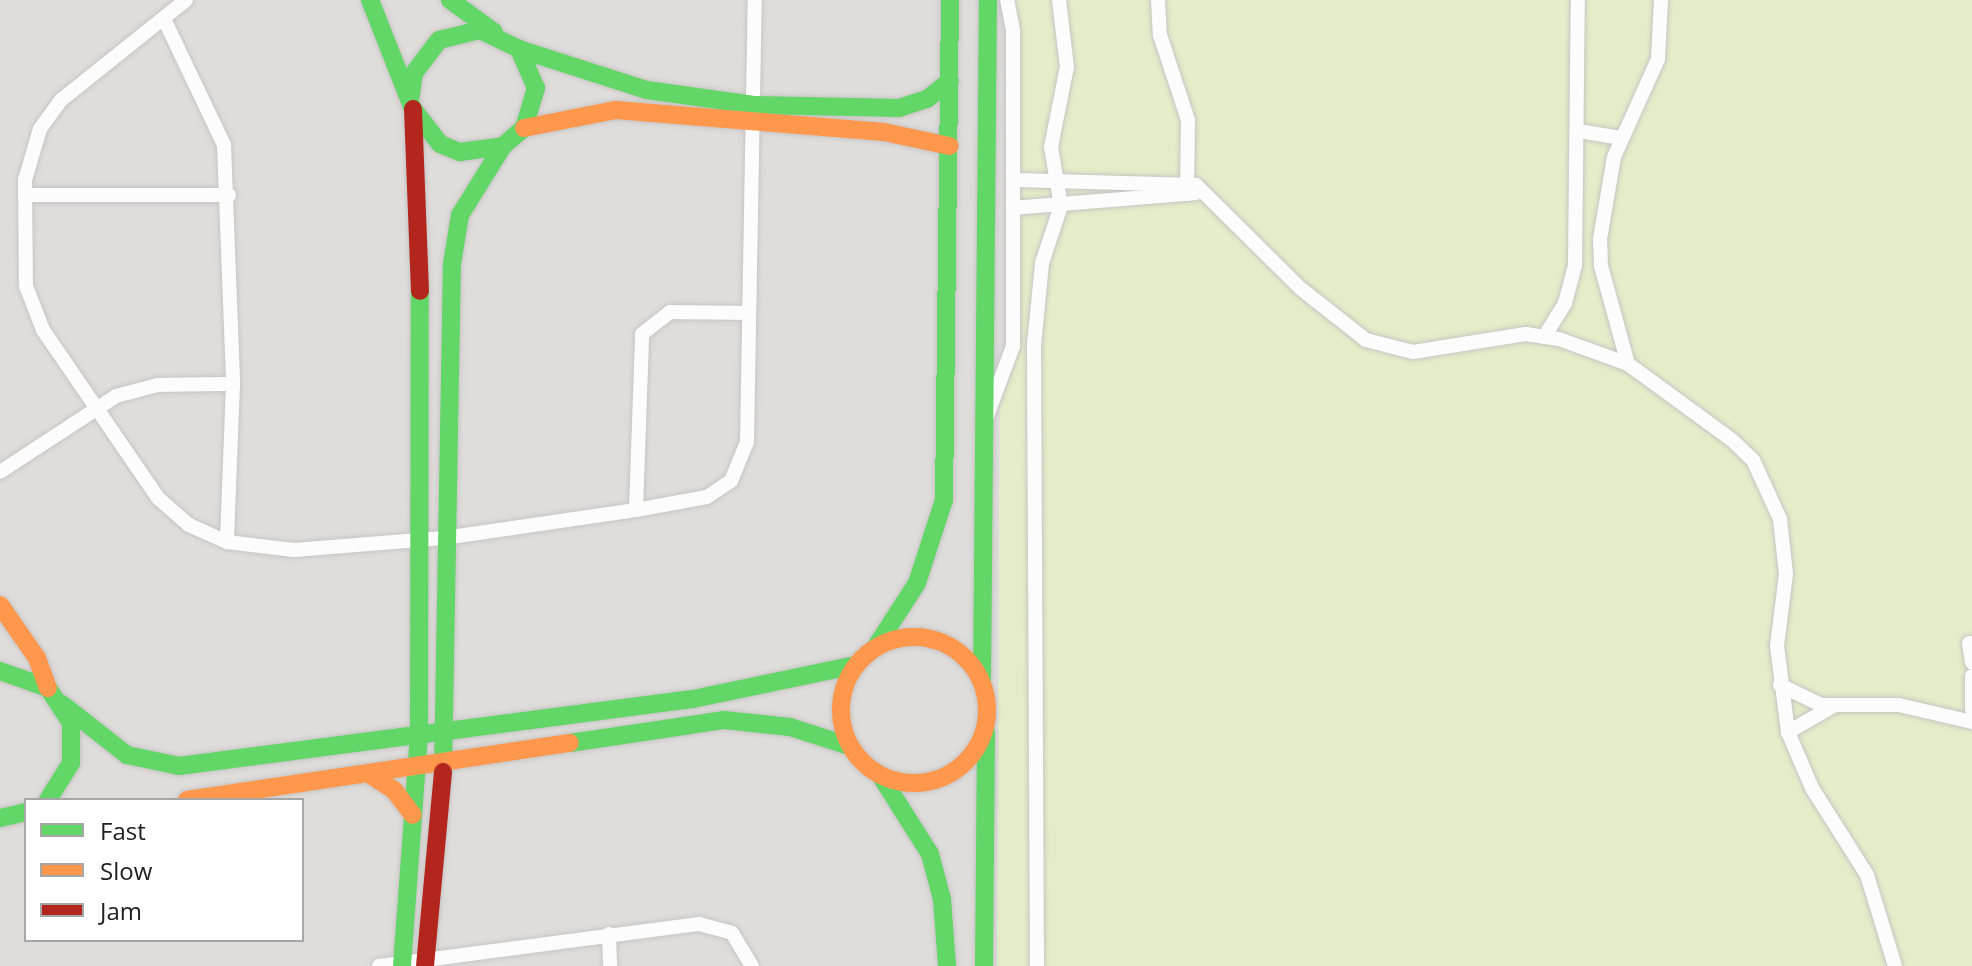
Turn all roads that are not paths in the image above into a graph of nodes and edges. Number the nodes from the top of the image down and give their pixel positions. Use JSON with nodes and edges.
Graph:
{"nodes":[{"id":1,"x":186,"y":0,"type":"edge"},
{"id":2,"x":370,"y":0,"type":"edge"},
{"id":3,"x":450,"y":0,"type":"edge"},
{"id":4,"x":755,"y":0,"type":"edge"},
{"id":5,"x":950,"y":0,"type":"edge"},
{"id":6,"x":988,"y":0,"type":"edge"},
{"id":7,"x":1007,"y":0,"type":"edge"},
{"id":8,"x":1059,"y":0,"type":"edge"},
{"id":9,"x":1158,"y":0,"type":"edge"},
{"id":10,"x":1578,"y":0,"type":"edge"},
{"id":11,"x":1661,"y":0,"type":"edge"},
{"id":12,"x":164,"y":19,"type":"junction"},
{"id":13,"x":500,"y":36,"type":"junction"},
{"id":14,"x":519,"y":49,"type":"junction"},
{"id":15,"x":950,"y":81,"type":"junction"},
{"id":16,"x":412,"y":102,"type":"junction"},
{"id":17,"x":754,"y":105,"type":"junction"},
{"id":18,"x":753,"y":126,"type":"junction"},
{"id":19,"x":524,"y":128,"type":"junction"},
{"id":20,"x":1579,"y":131,"type":"junction"},
{"id":21,"x":1621,"y":138,"type":"junction"},
{"id":22,"x":503,"y":146,"type":"junction"},
{"id":23,"x":950,"y":146,"type":"junction"},
{"id":24,"x":1014,"y":180,"type":"junction"},
{"id":25,"x":1060,"y":181,"type":"junction"},
{"id":26,"x":1187,"y":189,"type":"junction"},
{"id":27,"x":25,"y":195,"type":"junction"},
{"id":28,"x":229,"y":195,"type":"junction"},
{"id":29,"x":1061,"y":206,"type":"junction"},
{"id":30,"x":1013,"y":208,"type":"junction"},
{"id":31,"x":749,"y":313,"type":"junction"},
{"id":32,"x":1544,"y":337,"type":"junction"},
{"id":33,"x":1628,"y":364,"type":"junction"},
{"id":34,"x":233,"y":384,"type":"junction"},
{"id":35,"x":99,"y":406,"type":"junction"},
{"id":36,"x":987,"y":416,"type":"junction"},
{"id":37,"x":0,"y":472,"type":"edge"},
{"id":38,"x":636,"y":510,"type":"junction"},
{"id":39,"x":444,"y":538,"type":"junction"},
{"id":40,"x":417,"y":540,"type":"junction"},
{"id":41,"x":227,"y":542,"type":"junction"},
{"id":42,"x":0,"y":605,"type":"edge"},
{"id":43,"x":1969,"y":643,"type":"dead end"},
{"id":44,"x":875,"y":648,"type":"junction"},
{"id":45,"x":1972,"y":663,"type":"edge"},
{"id":46,"x":856,"y":665,"type":"junction"},
{"id":47,"x":0,"y":671,"type":"edge"},
{"id":48,"x":1972,"y":676,"type":"edge"},
{"id":49,"x":982,"y":682,"type":"junction"},
{"id":50,"x":1780,"y":685,"type":"junction"},
{"id":51,"x":48,"y":688,"type":"junction"},
{"id":52,"x":1969,"y":692,"type":"junction"},
{"id":53,"x":62,"y":704,"type":"junction"},
{"id":54,"x":1835,"y":705,"type":"junction"},
{"id":55,"x":1972,"y":710,"type":"edge"},
{"id":56,"x":1944,"y":712,"type":"junction"},
{"id":57,"x":1972,"y":722,"type":"edge"},
{"id":58,"x":986,"y":725,"type":"junction"},
{"id":59,"x":1788,"y":732,"type":"junction"},
{"id":60,"x":443,"y":734,"type":"junction"},
{"id":61,"x":419,"y":737,"type":"junction"},
{"id":62,"x":849,"y":746,"type":"junction"},
{"id":63,"x":444,"y":764,"type":"junction"},
{"id":64,"x":417,"y":768,"type":"junction"},
{"id":65,"x":369,"y":774,"type":"junction"},
{"id":66,"x":880,"y":776,"type":"junction"},
{"id":67,"x":49,"y":798,"type":"edge"},
{"id":68,"x":201,"y":798,"type":"edge"},
{"id":69,"x":413,"y":815,"type":"junction"},
{"id":70,"x":609,"y":934,"type":"junction"},
{"id":71,"x":425,"y":963,"type":"edge"},
{"id":72,"x":402,"y":964,"type":"edge"},
{"id":73,"x":379,"y":966,"type":"edge"},
{"id":74,"x":610,"y":966,"type":"edge"},
{"id":75,"x":752,"y":966,"type":"edge"},
{"id":76,"x":947,"y":966,"type":"edge"},
{"id":77,"x":984,"y":966,"type":"edge"},
{"id":78,"x":1037,"y":966,"type":"edge"},
{"id":79,"x":1895,"y":966,"type":"edge"}],
"edges":[{"from":1,"to":12,"type":"street"},
{"from":2,"to":16,"type":"street"},
{"from":3,"to":13,"type":"street"},
{"from":4,"to":17,"type":"street"},
{"from":5,"to":15,"type":"street"},
{"from":6,"to":36,"type":"street"},
{"from":7,"to":24,"type":"street"},
{"from":8,"to":25,"type":"street"},
{"from":9,"to":26,"type":"street"},
{"from":10,"to":20,"type":"street"},
{"from":11,"to":21,"type":"street"},
{"from":12,"to":27,"type":"street"},
{"from":12,"to":28,"type":"street"},
{"from":13,"to":14,"type":"street"},
{"from":13,"to":16,"type":"street"},
{"from":14,"to":17,"type":"street"},
{"from":14,"to":19,"type":"street"},
{"from":15,"to":17,"type":"street"},
{"from":15,"to":23,"type":"street"},
{"from":16,"to":22,"type":"street"},
{"from":16,"to":40,"type":"street"},
{"from":17,"to":18,"type":"street"},
{"from":18,"to":19,"type":"street"},
{"from":18,"to":23,"type":"street"},
{"from":18,"to":31,"type":"street"},
{"from":19,"to":22,"type":"street"},
{"from":20,"to":21,"type":"street"},
{"from":20,"to":32,"type":"street"},
{"from":21,"to":33,"type":"street"},
{"from":22,"to":39,"type":"street"},
{"from":23,"to":44,"type":"street"},
{"from":24,"to":25,"type":"street"},
{"from":24,"to":30,"type":"street"},
{"from":25,"to":26,"type":"street"},
{"from":25,"to":29,"type":"street"},
{"from":26,"to":29,"type":"street"},
{"from":26,"to":32,"type":"street"},
{"from":27,"to":28,"type":"street"},
{"from":27,"to":35,"type":"street"},
{"from":28,"to":34,"type":"street"},
{"from":29,"to":30,"type":"street"},
{"from":29,"to":78,"type":"street"},
{"from":30,"to":36,"type":"street"},
{"from":31,"to":38,"type":"street"},
{"from":31,"to":38,"type":"street"},
{"from":32,"to":33,"type":"street"},
{"from":33,"to":50,"type":"street"},
{"from":34,"to":35,"type":"street"},
{"from":34,"to":41,"type":"street"},
{"from":35,"to":37,"type":"street"},
{"from":35,"to":41,"type":"street"},
{"from":36,"to":49,"type":"street"},
{"from":38,"to":39,"type":"street"},
{"from":39,"to":40,"type":"street"},
{"from":39,"to":60,"type":"street"},
{"from":40,"to":41,"type":"street"},
{"from":40,"to":61,"type":"street"},
{"from":42,"to":51,"type":"street"},
{"from":43,"to":45,"type":"street"},
{"from":44,"to":46,"type":"street"},
{"from":44,"to":49,"type":"street"},
{"from":46,"to":60,"type":"street"},
{"from":46,"to":62,"type":"street"},
{"from":47,"to":51,"type":"street"},
{"from":48,"to":52,"type":"street"},
{"from":49,"to":58,"type":"street"},
{"from":50,"to":54,"type":"street"},
{"from":50,"to":59,"type":"street"},
{"from":51,"to":53,"type":"street"},
{"from":52,"to":55,"type":"street"},
{"from":52,"to":56,"type":"street"},
{"from":53,"to":61,"type":"street"},
{"from":53,"to":67,"type":"street"},
{"from":54,"to":56,"type":"street"},
{"from":54,"to":59,"type":"street"},
{"from":56,"to":57,"type":"street"},
{"from":58,"to":66,"type":"street"},
{"from":58,"to":77,"type":"street"},
{"from":59,"to":79,"type":"street"},
{"from":60,"to":61,"type":"street"},
{"from":60,"to":63,"type":"street"},
{"from":61,"to":64,"type":"street"},
{"from":62,"to":63,"type":"street"},
{"from":62,"to":66,"type":"street"},
{"from":63,"to":64,"type":"street"},
{"from":63,"to":71,"type":"street"},
{"from":64,"to":65,"type":"street"},
{"from":64,"to":69,"type":"street"},
{"from":65,"to":68,"type":"street"},
{"from":65,"to":69,"type":"street"},
{"from":66,"to":76,"type":"street"},
{"from":69,"to":72,"type":"street"},
{"from":70,"to":71,"type":"street"},
{"from":70,"to":74,"type":"street"},
{"from":70,"to":75,"type":"street"},
{"from":71,"to":72,"type":"street"},
{"from":72,"to":73,"type":"street"}]}
